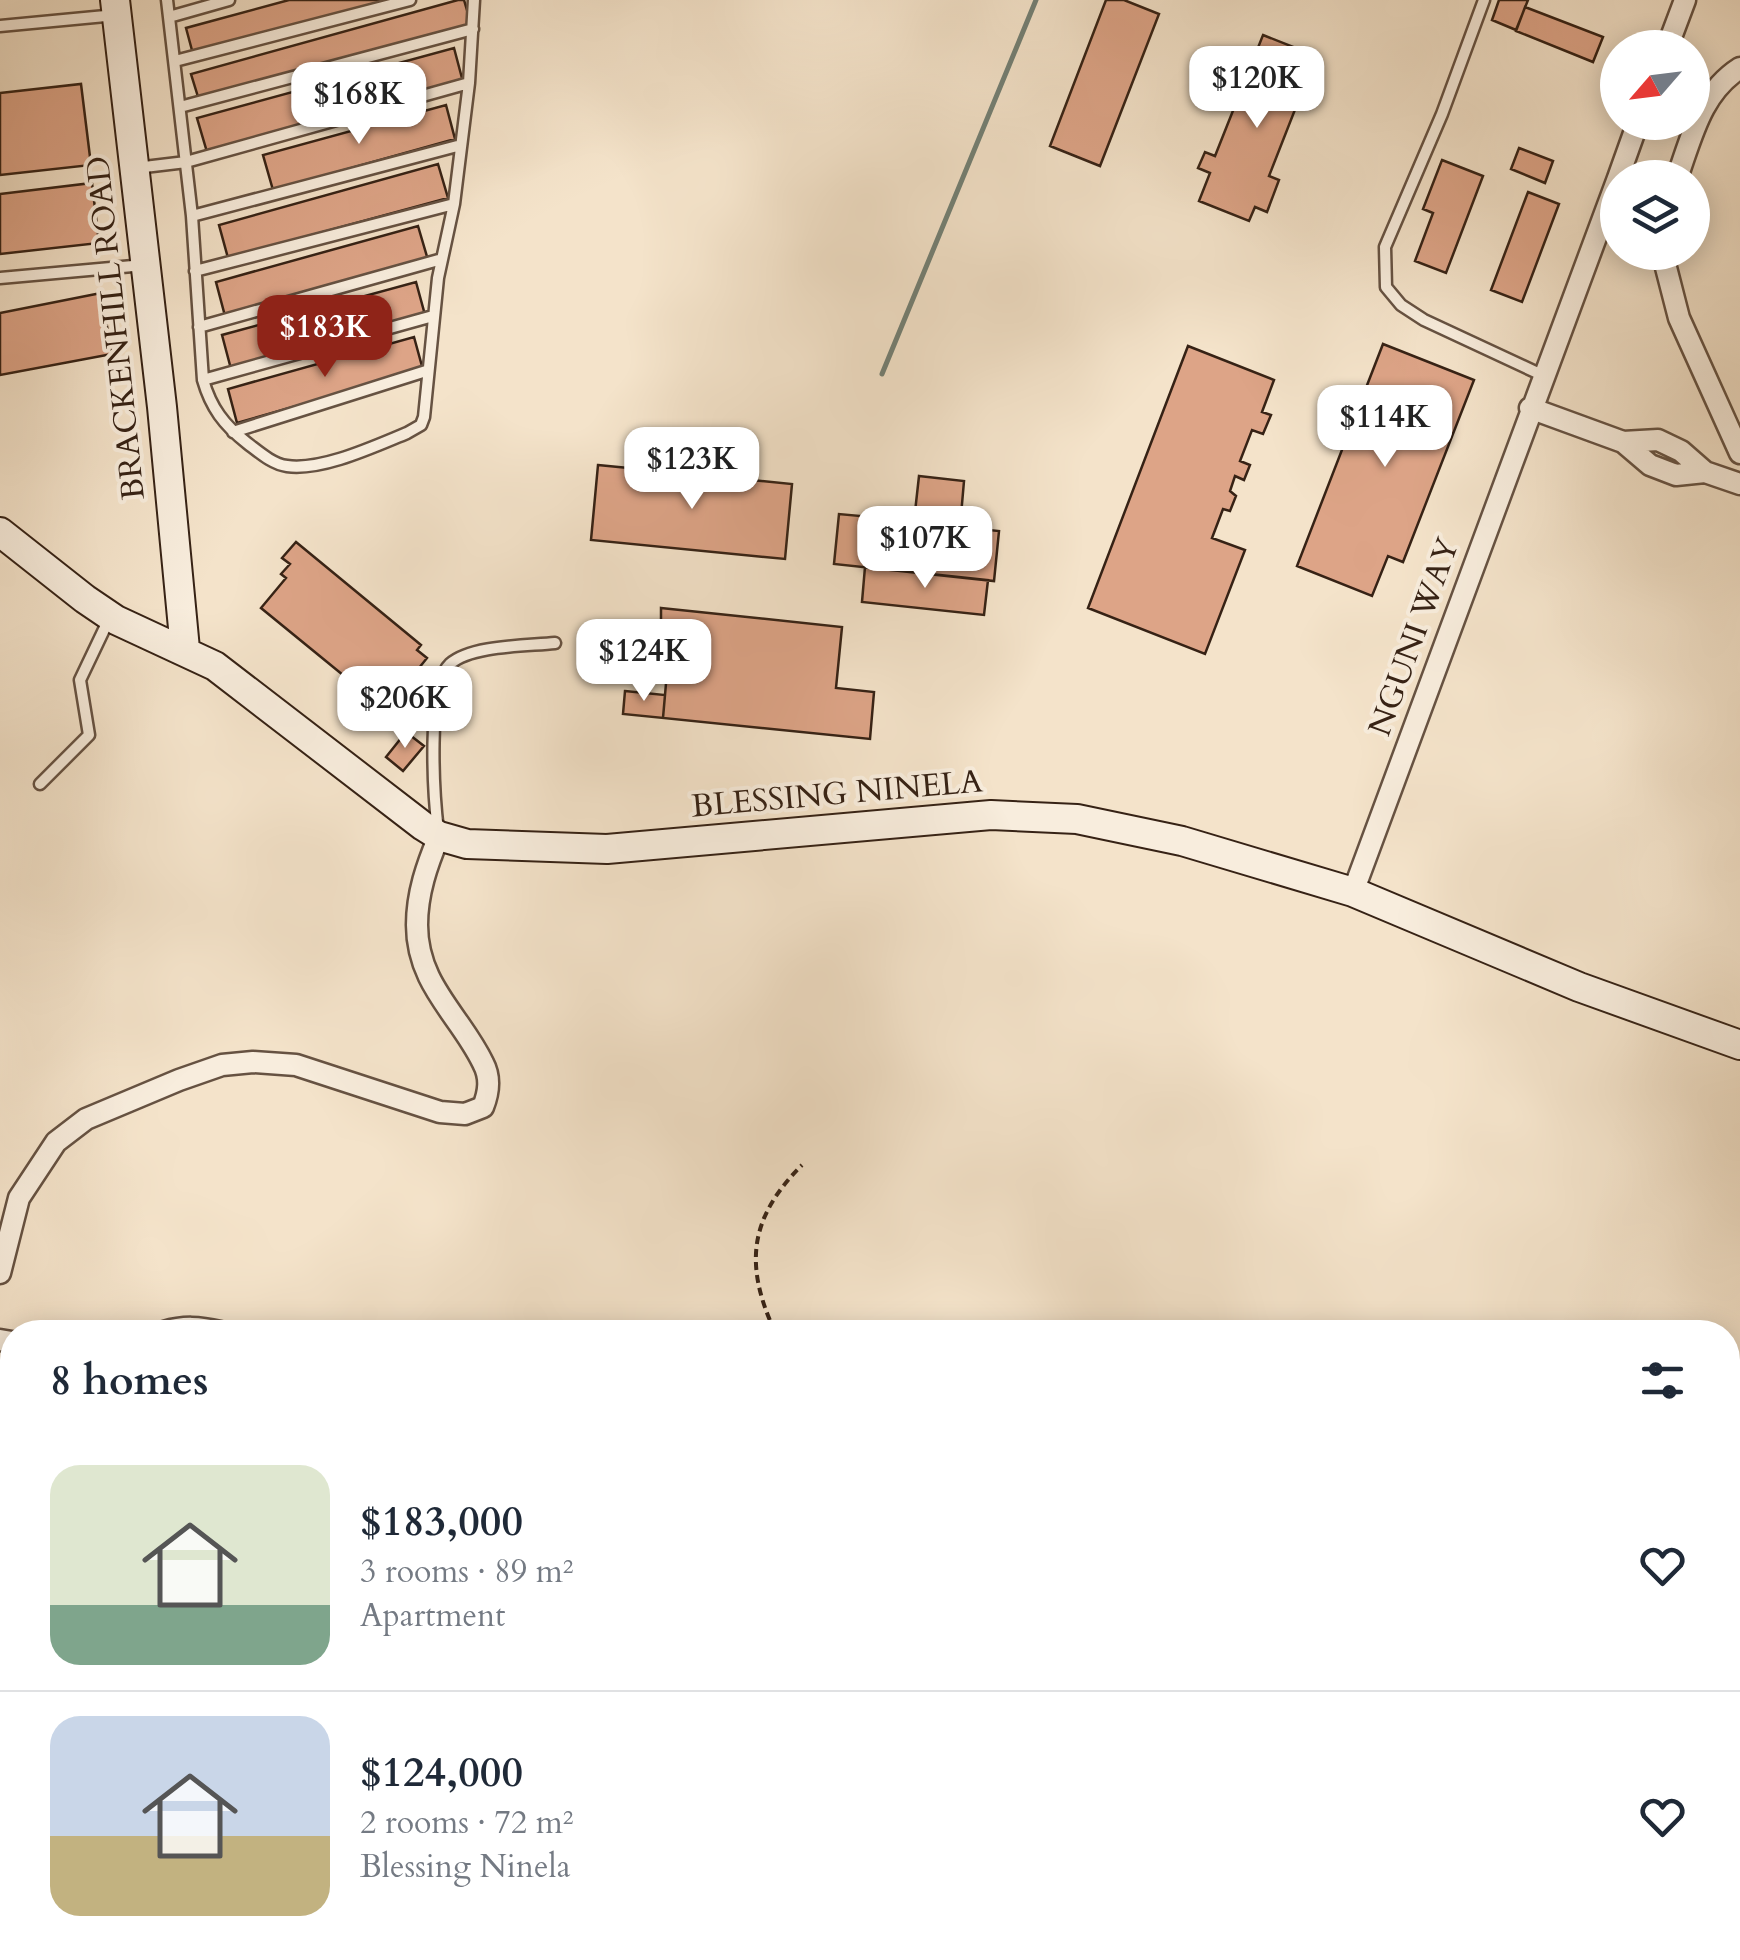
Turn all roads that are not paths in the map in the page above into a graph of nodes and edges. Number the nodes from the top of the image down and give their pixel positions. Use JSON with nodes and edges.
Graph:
{"nodes":[{"id":1,"x":167,"y":0,"type":"edge"},
{"id":2,"x":229,"y":0,"type":"edge"},
{"id":3,"x":410,"y":0,"type":"edge"},
{"id":4,"x":474,"y":0,"type":"edge"},
{"id":5,"x":1484,"y":0,"type":"edge"},
{"id":6,"x":1685,"y":0,"type":"edge"},
{"id":7,"x":116,"y":8,"type":"edge"},
{"id":8,"x":169,"y":17,"type":"junction"},
{"id":9,"x":0,"y":26,"type":"edge"},
{"id":10,"x":474,"y":29,"type":"junction"},
{"id":11,"x":1674,"y":30,"type":"edge"},
{"id":12,"x":174,"y":61,"type":"junction"},
{"id":13,"x":1740,"y":68,"type":"edge"},
{"id":14,"x":469,"y":84,"type":"junction"},
{"id":15,"x":180,"y":108,"type":"junction"},
{"id":16,"x":461,"y":145,"type":"junction"},
{"id":17,"x":1684,"y":160,"type":"edge"},
{"id":18,"x":186,"y":162,"type":"junction"},
{"id":19,"x":134,"y":169,"type":"junction"},
{"id":20,"x":454,"y":204,"type":"junction"},
{"id":21,"x":192,"y":216,"type":"junction"},
{"id":22,"x":1600,"y":225,"type":"edge"},
{"id":23,"x":442,"y":258,"type":"junction"},
{"id":24,"x":145,"y":264,"type":"junction"},
{"id":25,"x":1667,"y":270,"type":"edge"},
{"id":26,"x":194,"y":271,"type":"junction"},
{"id":27,"x":0,"y":278,"type":"edge"},
{"id":28,"x":433,"y":316,"type":"junction"},
{"id":29,"x":199,"y":327,"type":"junction"},
{"id":30,"x":426,"y":371,"type":"junction"},
{"id":31,"x":1542,"y":376,"type":"junction"},
{"id":32,"x":203,"y":380,"type":"junction"},
{"id":33,"x":1530,"y":408,"type":"junction"},
{"id":34,"x":233,"y":432,"type":"junction"},
{"id":35,"x":1740,"y":453,"type":"edge"},
{"id":36,"x":1740,"y":484,"type":"edge"},
{"id":37,"x":0,"y":532,"type":"edge"},
{"id":38,"x":111,"y":616,"type":"junction"},
{"id":39,"x":555,"y":642,"type":"dead end"},
{"id":40,"x":185,"y":650,"type":"junction"},
{"id":41,"x":40,"y":784,"type":"dead end"},
{"id":42,"x":439,"y":836,"type":"junction"},
{"id":43,"x":1353,"y":892,"type":"junction"},
{"id":44,"x":1740,"y":1044,"type":"edge"},
{"id":45,"x":1,"y":1265,"type":"edge"}],
"edges":[{"from":1,"to":8,"type":"lane"},
{"from":2,"to":8,"type":"lane"},
{"from":3,"to":12,"type":"lane"},
{"from":4,"to":10,"type":"lane"},
{"from":5,"to":31,"type":"lane"},
{"from":6,"to":11,"type":"street"},
{"from":7,"to":9,"type":"lane"},
{"from":7,"to":19,"type":"street","name":"BRACKENHILL ROAD"},
{"from":8,"to":12,"type":"lane"},
{"from":10,"to":14,"type":"lane"},
{"from":10,"to":15,"type":"lane"},
{"from":12,"to":15,"type":"lane"},
{"from":13,"to":17,"type":"street"},
{"from":14,"to":16,"type":"lane"},
{"from":14,"to":18,"type":"lane"},
{"from":15,"to":18,"type":"lane"},
{"from":16,"to":20,"type":"lane"},
{"from":16,"to":21,"type":"lane"},
{"from":18,"to":19,"type":"lane"},
{"from":18,"to":21,"type":"lane"},
{"from":19,"to":24,"type":"street","name":"BRACKENHILL ROAD"},
{"from":20,"to":23,"type":"lane"},
{"from":20,"to":26,"type":"lane"},
{"from":21,"to":26,"type":"lane"},
{"from":22,"to":31,"type":"street","name":"NGUNI WAY"},
{"from":23,"to":28,"type":"lane"},
{"from":23,"to":29,"type":"lane"},
{"from":24,"to":27,"type":"lane"},
{"from":24,"to":40,"type":"street","name":"BRACKENHILL ROAD"},
{"from":25,"to":35,"type":"street"},
{"from":26,"to":29,"type":"lane"},
{"from":28,"to":30,"type":"lane"},
{"from":28,"to":32,"type":"lane"},
{"from":29,"to":32,"type":"lane"},
{"from":30,"to":34,"type":"lane"},
{"from":30,"to":34,"type":"lane"},
{"from":31,"to":33,"type":"street","name":"NGUNI WAY"},
{"from":32,"to":34,"type":"lane"},
{"from":33,"to":36,"type":"street"},
{"from":33,"to":43,"type":"street","name":"NGUNI WAY"},
{"from":37,"to":38,"type":"street","name":"BLESSING NINELA"},
{"from":38,"to":40,"type":"street","name":"BLESSING NINELA"},
{"from":38,"to":41,"type":"lane"},
{"from":39,"to":42,"type":"lane"},
{"from":40,"to":42,"type":"street","name":"BLESSING NINELA"},
{"from":42,"to":43,"type":"street","name":"BLESSING NINELA"},
{"from":42,"to":45,"type":"street"},
{"from":43,"to":44,"type":"street","name":"BLESSING NINELA"}]}
